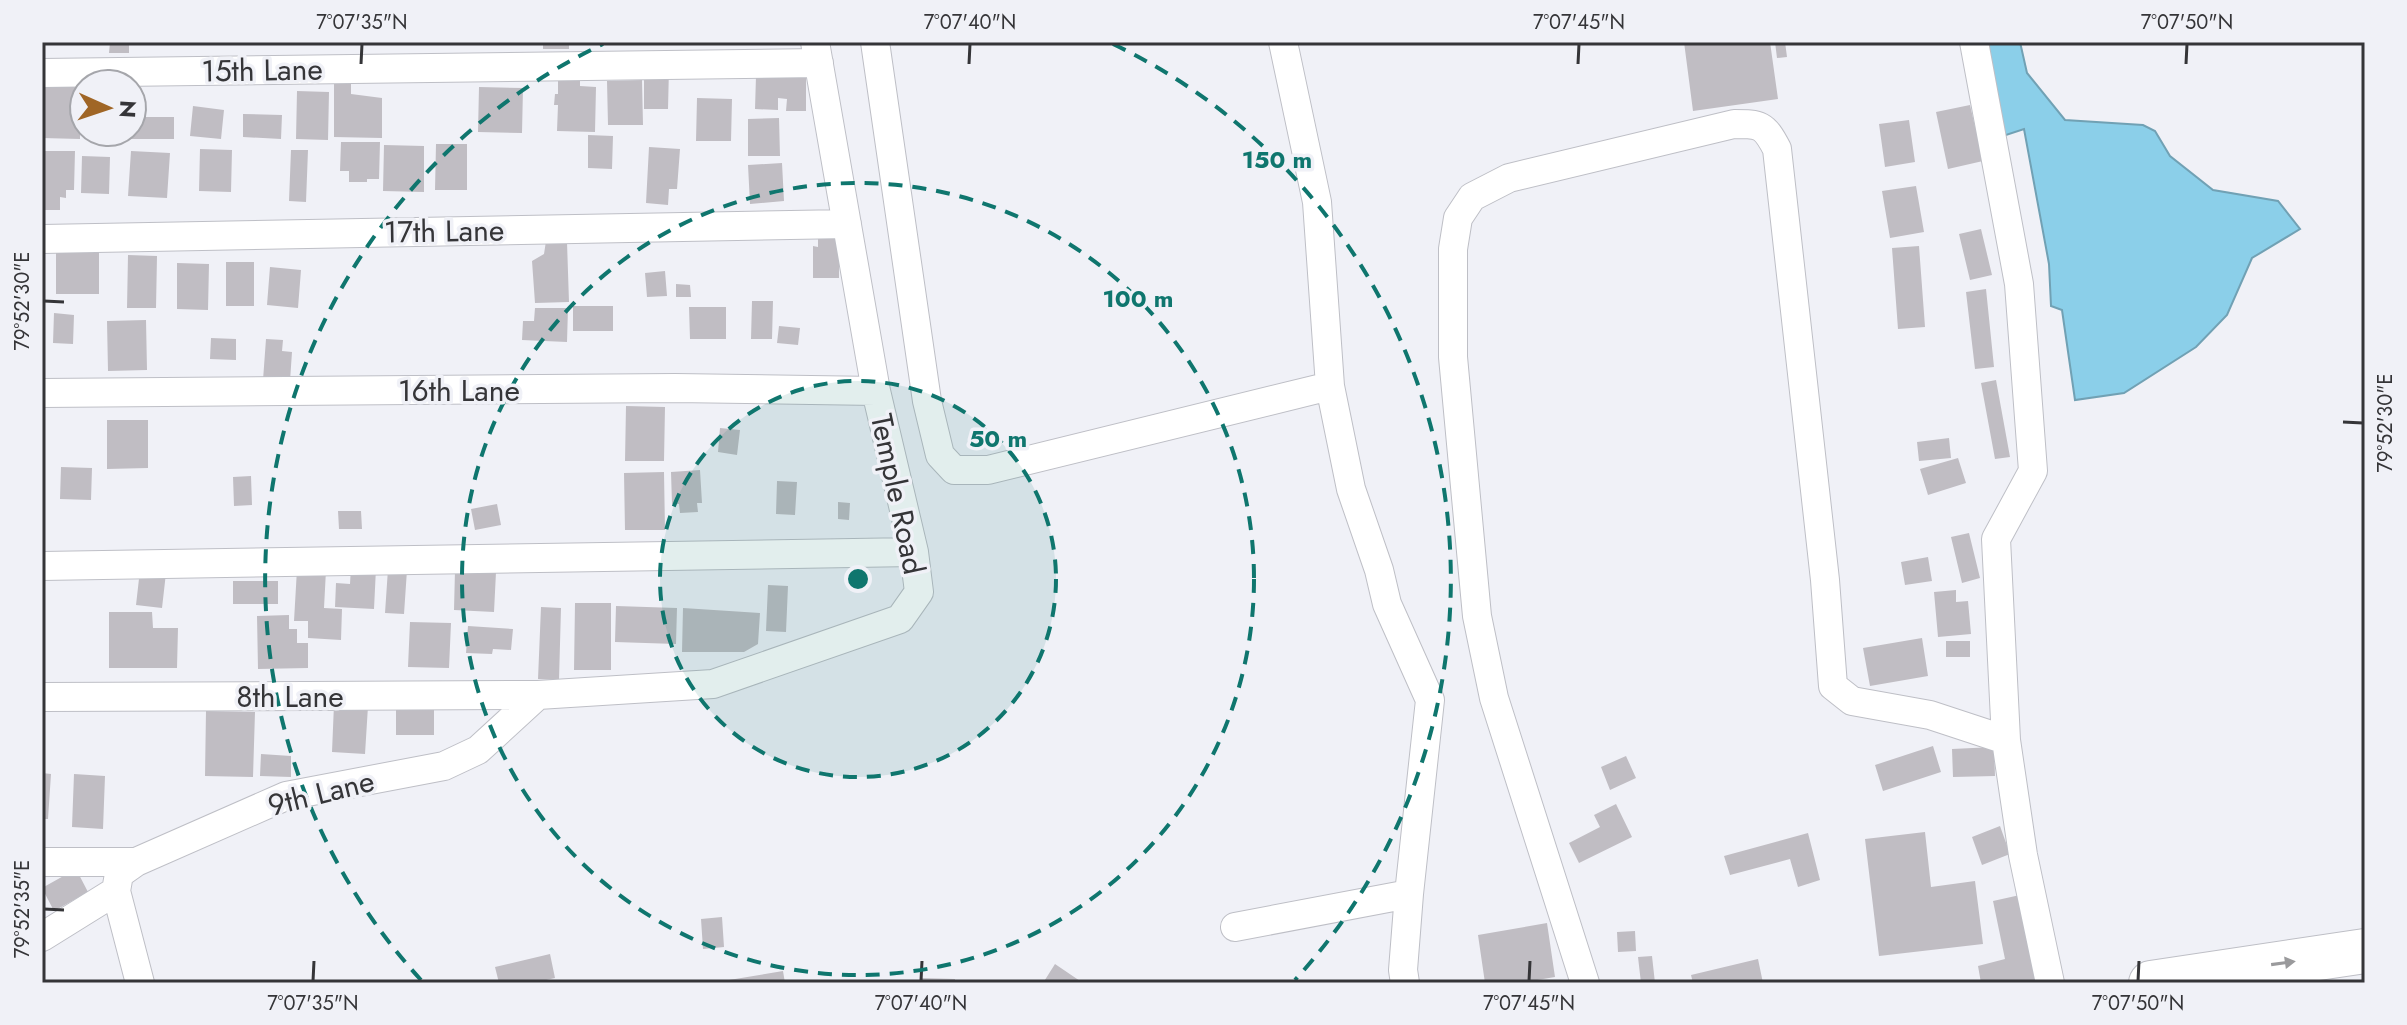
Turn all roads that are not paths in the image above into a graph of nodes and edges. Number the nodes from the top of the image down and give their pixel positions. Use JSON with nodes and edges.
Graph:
{"nodes":[{"id":1,"x":875,"y":42,"type":"edge"},
{"id":2,"x":1283,"y":42,"type":"edge"},
{"id":3,"x":1974,"y":42,"type":"edge"},
{"id":4,"x":817,"y":52,"type":"edge"},
{"id":5,"x":42,"y":73,"type":"edge"},
{"id":6,"x":847,"y":224,"type":"junction"},
{"id":7,"x":42,"y":239,"type":"edge"},
{"id":8,"x":1330,"y":386,"type":"junction"},
{"id":9,"x":876,"y":391,"type":"junction"},
{"id":10,"x":42,"y":393,"type":"edge"},
{"id":11,"x":914,"y":552,"type":"junction"},
{"id":12,"x":42,"y":566,"type":"edge"},
{"id":13,"x":538,"y":695,"type":"junction"},
{"id":14,"x":42,"y":697,"type":"edge"},
{"id":15,"x":2006,"y":740,"type":"junction"},
{"id":16,"x":42,"y":862,"type":"edge"},
{"id":17,"x":136,"y":862,"type":"junction"},
{"id":18,"x":116,"y":891,"type":"junction"},
{"id":19,"x":1409,"y":894,"type":"junction"},
{"id":20,"x":1235,"y":927,"type":"dead end"},
{"id":21,"x":42,"y":937,"type":"edge"},
{"id":22,"x":2365,"y":951,"type":"edge"},
{"id":23,"x":140,"y":983,"type":"edge"},
{"id":24,"x":1405,"y":983,"type":"edge"},
{"id":25,"x":1585,"y":983,"type":"edge"},
{"id":26,"x":2050,"y":983,"type":"edge"},
{"id":27,"x":2151,"y":983,"type":"edge"}],
"edges":[{"from":1,"to":8,"type":"street"},
{"from":2,"to":8,"type":"street"},
{"from":3,"to":15,"type":"street"},
{"from":4,"to":5,"type":"street","name":"15th Lane"},
{"from":4,"to":6,"type":"street","name":"Temple Road"},
{"from":6,"to":7,"type":"street","name":"17th Lane"},
{"from":6,"to":9,"type":"street","name":"Temple Road"},
{"from":8,"to":19,"type":"street"},
{"from":9,"to":10,"type":"street","name":"16th Lane"},
{"from":9,"to":11,"type":"street","name":"Temple Road"},
{"from":11,"to":12,"type":"street"},
{"from":11,"to":13,"type":"street","name":"Temple Road"},
{"from":13,"to":14,"type":"street","name":"8th Lane"},
{"from":13,"to":17,"type":"street","name":"9th Lane"},
{"from":15,"to":25,"type":"street"},
{"from":15,"to":26,"type":"street"},
{"from":16,"to":17,"type":"street","name":"9th Lane"},
{"from":17,"to":18,"type":"street"},
{"from":18,"to":21,"type":"street"},
{"from":18,"to":23,"type":"street"},
{"from":19,"to":20,"type":"street"},
{"from":19,"to":24,"type":"street"},
{"from":27,"to":22,"type":"highway","one_way":true}]}
